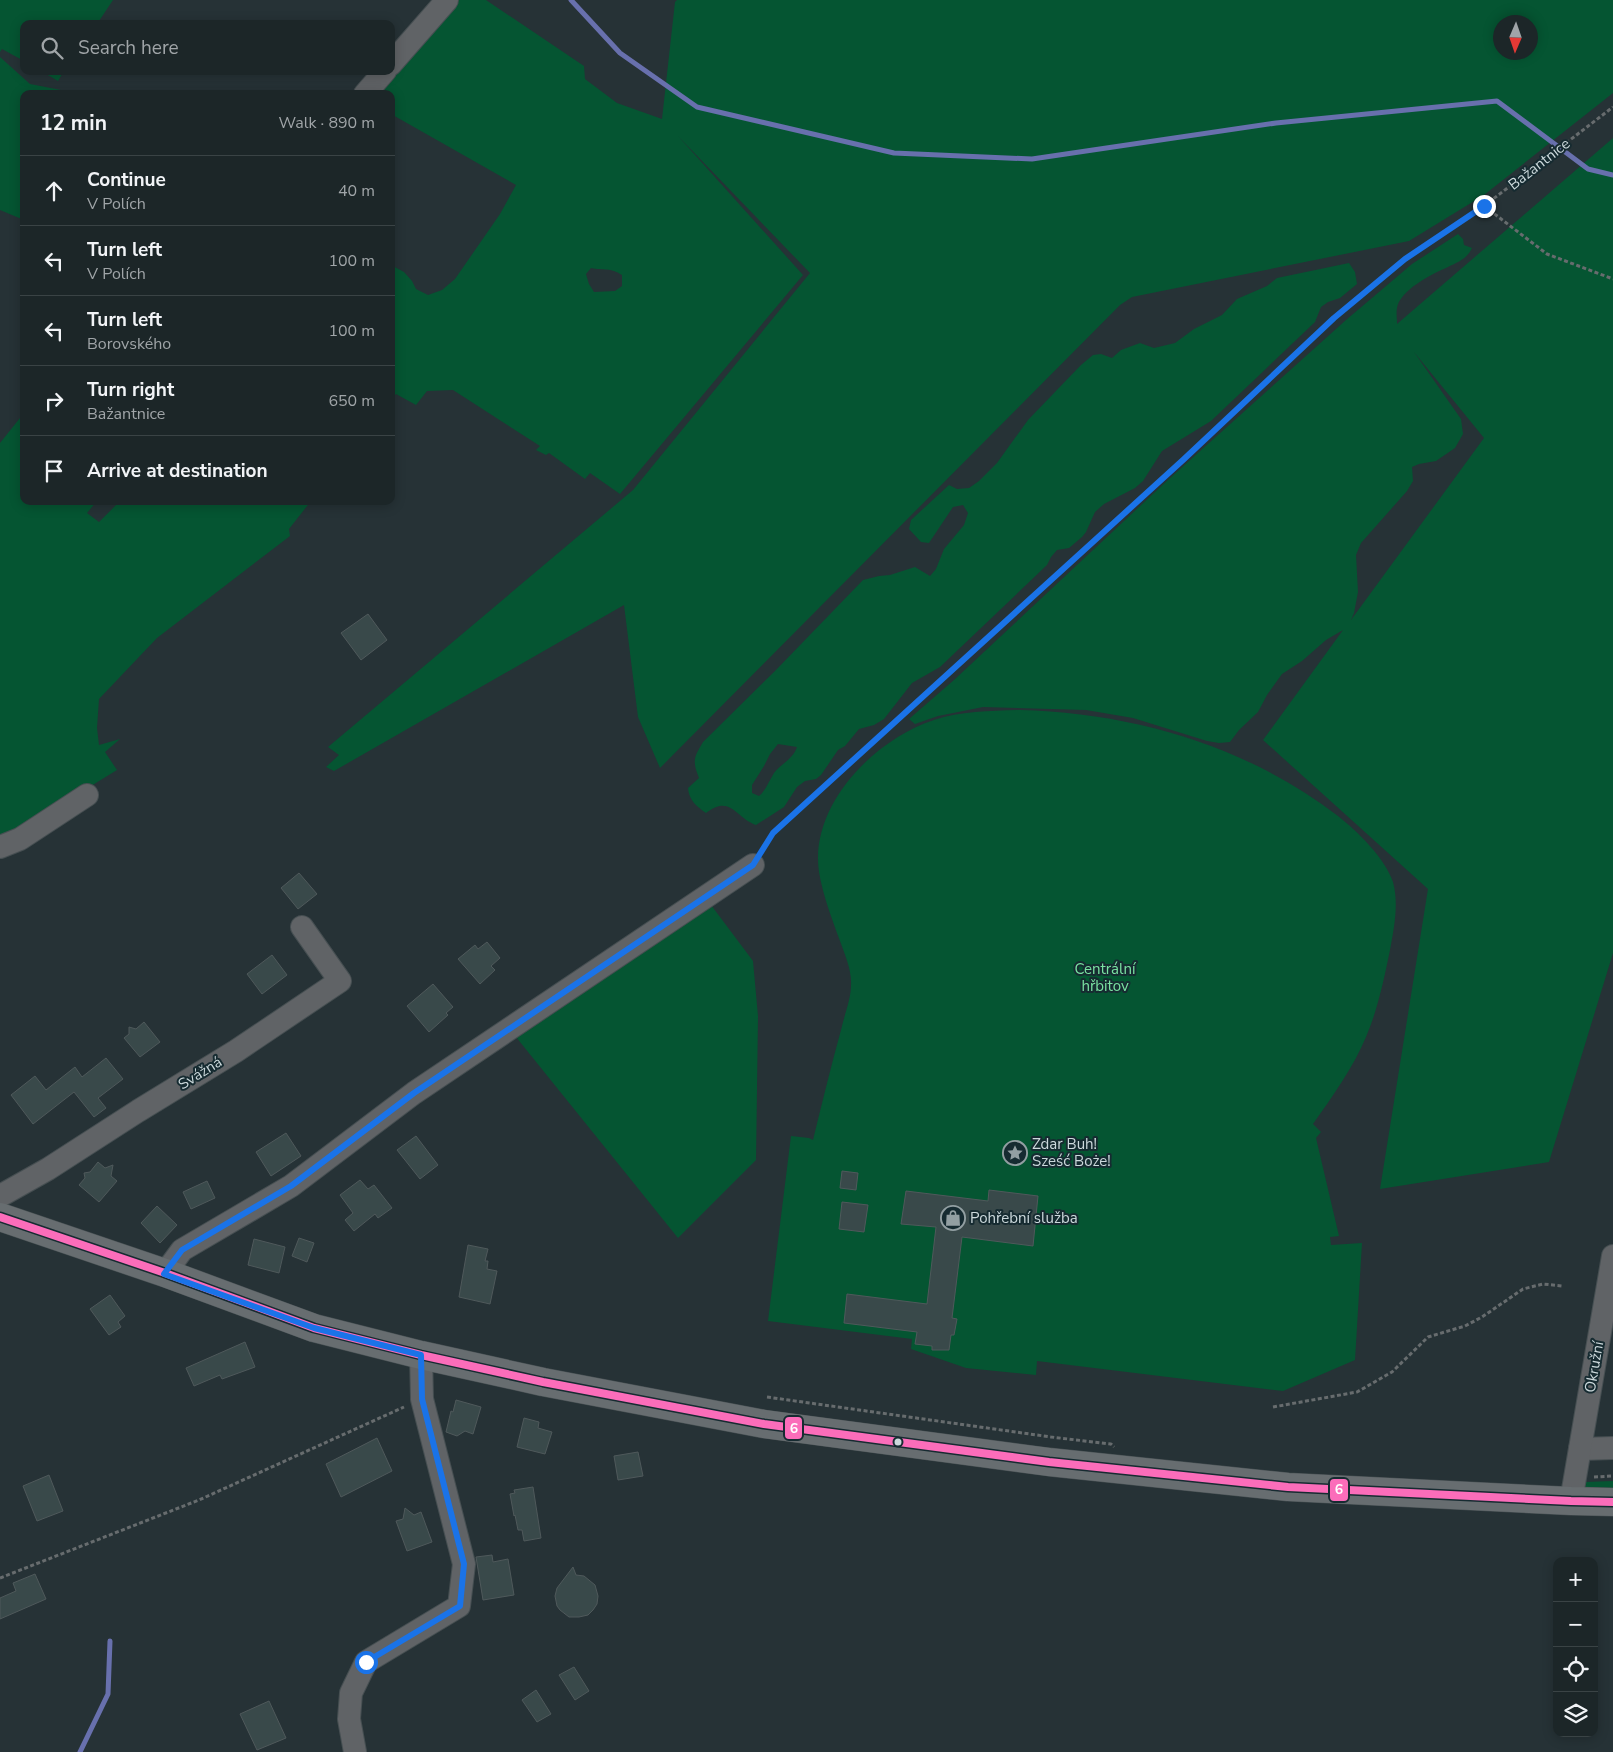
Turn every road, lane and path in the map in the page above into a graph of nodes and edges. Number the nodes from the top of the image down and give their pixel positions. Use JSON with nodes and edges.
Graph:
{"nodes":[{"id":1,"x":446,"y":0,"type":"edge"},
{"id":2,"x":395,"y":59,"type":"edge"},
{"id":3,"x":382,"y":75,"type":"edge"},
{"id":4,"x":368,"y":90,"type":"edge"},
{"id":5,"x":1613,"y":107,"type":"edge"},
{"id":6,"x":1484,"y":206,"type":"junction"},
{"id":7,"x":1613,"y":279,"type":"edge"},
{"id":8,"x":87,"y":795,"type":"dead end"},
{"id":9,"x":0,"y":847,"type":"edge"},
{"id":10,"x":753,"y":865,"type":"joint"},
{"id":11,"x":302,"y":927,"type":"dead end"},
{"id":12,"x":0,"y":1196,"type":"edge"},
{"id":13,"x":0,"y":1217,"type":"edge"},
{"id":14,"x":1613,"y":1256,"type":"edge"},
{"id":15,"x":164,"y":1274,"type":"junction"},
{"id":16,"x":1562,"y":1286,"type":"dead end"},
{"id":17,"x":1605,"y":1345,"type":"edge"},
{"id":18,"x":421,"y":1355,"type":"junction"},
{"id":19,"x":422,"y":1399,"type":"junction"},
{"id":20,"x":1273,"y":1407,"type":"dead end"},
{"id":21,"x":1613,"y":1448,"type":"edge"},
{"id":22,"x":1580,"y":1449,"type":"junction"},
{"id":23,"x":1571,"y":1501,"type":"junction"},
{"id":24,"x":1613,"y":1502,"type":"edge"},
{"id":25,"x":0,"y":1578,"type":"edge"},
{"id":26,"x":355,"y":1752,"type":"edge"}],
"edges":[{"from":1,"to":2,"type":"street"},
{"from":3,"to":4,"type":"street"},
{"from":5,"to":6,"type":"path","name":"Bažantnice"},
{"from":6,"to":7,"type":"path"},
{"from":6,"to":10,"type":"path","name":"Bažantnice"},
{"from":8,"to":9,"type":"street"},
{"from":10,"to":15,"type":"street"},
{"from":11,"to":12,"type":"street","name":"Svážná"},
{"from":13,"to":15,"type":"main road"},
{"from":14,"to":17,"type":"street","name":"Okružní"},
{"from":15,"to":18,"type":"main road"},
{"from":16,"to":20,"type":"path"},
{"from":17,"to":22,"type":"street","name":"Okružní"},
{"from":18,"to":19,"type":"street"},
{"from":18,"to":23,"type":"main road"},
{"from":19,"to":25,"type":"path"},
{"from":19,"to":26,"type":"street"},
{"from":21,"to":22,"type":"street"},
{"from":22,"to":23,"type":"street","name":"Okružní"},
{"from":23,"to":24,"type":"main road"}]}
